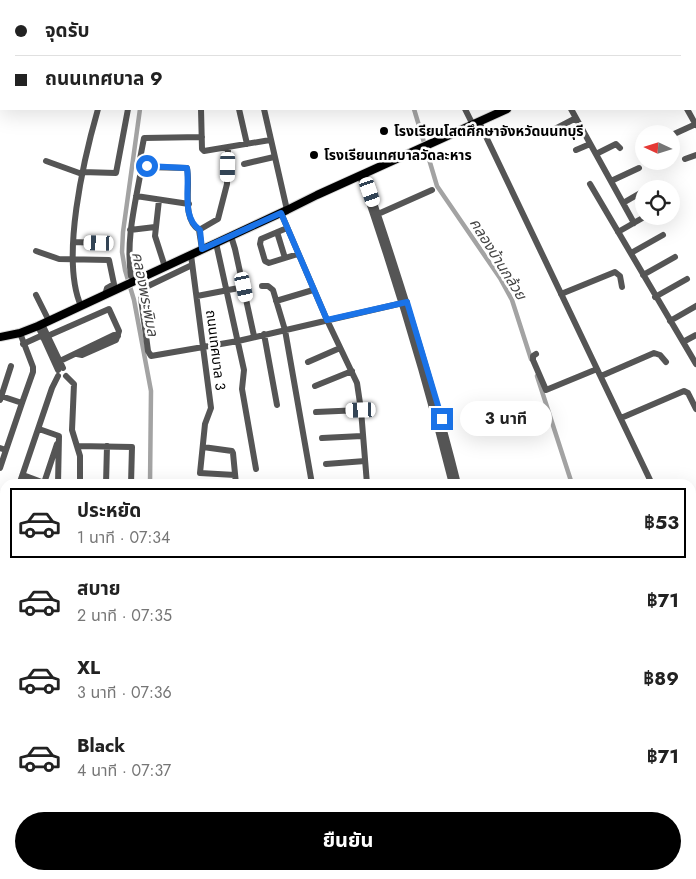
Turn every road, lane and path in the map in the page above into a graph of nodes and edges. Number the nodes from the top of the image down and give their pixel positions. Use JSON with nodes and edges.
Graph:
{"nodes":[{"id":1,"x":98,"y":110,"type":"edge"},
{"id":2,"x":128,"y":110,"type":"edge"},
{"id":3,"x":201,"y":110,"type":"edge"},
{"id":4,"x":239,"y":110,"type":"edge"},
{"id":5,"x":264,"y":110,"type":"edge"},
{"id":6,"x":466,"y":110,"type":"edge"},
{"id":7,"x":505,"y":110,"type":"edge"},
{"id":8,"x":572,"y":110,"type":"edge"},
{"id":9,"x":688,"y":110,"type":"edge"},
{"id":10,"x":576,"y":118,"type":"junction"},
{"id":11,"x":476,"y":123,"type":"junction"},
{"id":12,"x":696,"y":124,"type":"edge"},
{"id":13,"x":556,"y":129,"type":"dead end"},
{"id":14,"x":680,"y":131,"type":"edge"},
{"id":15,"x":202,"y":137,"type":"junction"},
{"id":16,"x":270,"y":140,"type":"junction"},
{"id":17,"x":246,"y":144,"type":"junction"},
{"id":18,"x":590,"y":144,"type":"junction"},
{"id":19,"x":228,"y":148,"type":"junction"},
{"id":20,"x":620,"y":148,"type":"dead end"},
{"id":21,"x":576,"y":150,"type":"dead end"},
{"id":22,"x":596,"y":154,"type":"junction"},
{"id":23,"x":696,"y":155,"type":"edge"},
{"id":24,"x":274,"y":157,"type":"junction"},
{"id":25,"x":685,"y":159,"type":"dead end"},
{"id":26,"x":46,"y":162,"type":"dead end"},
{"id":27,"x":139,"y":164,"type":"dead end"},
{"id":28,"x":244,"y":164,"type":"dead end"},
{"id":29,"x":635,"y":170,"type":"edge"},
{"id":30,"x":82,"y":173,"type":"junction"},
{"id":31,"x":362,"y":175,"type":"junction"},
{"id":32,"x":611,"y":182,"type":"junction"},
{"id":33,"x":590,"y":184,"type":"dead end"},
{"id":34,"x":432,"y":190,"type":"dead end"},
{"id":35,"x":136,"y":196,"type":"junction"},
{"id":36,"x":635,"y":196,"type":"edge"},
{"id":37,"x":159,"y":200,"type":"junction"},
{"id":38,"x":623,"y":203,"type":"junction"},
{"id":39,"x":189,"y":204,"type":"junction"},
{"id":40,"x":284,"y":211,"type":"junction"},
{"id":41,"x":378,"y":214,"type":"junction"},
{"id":42,"x":634,"y":223,"type":"joint"},
{"id":43,"x":155,"y":226,"type":"junction"},
{"id":44,"x":287,"y":228,"type":"junction"},
{"id":45,"x":130,"y":230,"type":"junction"},
{"id":46,"x":200,"y":230,"type":"junction"},
{"id":47,"x":277,"y":232,"type":"junction"},
{"id":48,"x":618,"y":232,"type":"junction"},
{"id":49,"x":663,"y":235,"type":"dead end"},
{"id":50,"x":231,"y":236,"type":"junction"},
{"id":51,"x":74,"y":242,"type":"junction"},
{"id":52,"x":99,"y":243,"type":"dead end"},
{"id":53,"x":216,"y":243,"type":"junction"},
{"id":54,"x":202,"y":249,"type":"junction"},
{"id":55,"x":36,"y":252,"type":"dead end"},
{"id":56,"x":631,"y":253,"type":"junction"},
{"id":57,"x":298,"y":254,"type":"junction"},
{"id":58,"x":191,"y":255,"type":"junction"},
{"id":59,"x":675,"y":257,"type":"dead end"},
{"id":60,"x":285,"y":258,"type":"junction"},
{"id":61,"x":74,"y":259,"type":"junction"},
{"id":62,"x":192,"y":265,"type":"junction"},
{"id":63,"x":165,"y":267,"type":"junction"},
{"id":64,"x":643,"y":275,"type":"junction"},
{"id":65,"x":131,"y":276,"type":"dead end"},
{"id":66,"x":687,"y":279,"type":"dead end"},
{"id":67,"x":262,"y":286,"type":"dead end"},
{"id":68,"x":244,"y":287,"type":"junction"},
{"id":69,"x":622,"y":287,"type":"dead end"},
{"id":70,"x":227,"y":290,"type":"junction"},
{"id":71,"x":313,"y":290,"type":"junction"},
{"id":72,"x":105,"y":294,"type":"junction"},
{"id":73,"x":561,"y":294,"type":"junction"},
{"id":74,"x":36,"y":295,"type":"dead end"},
{"id":75,"x":197,"y":296,"type":"junction"},
{"id":76,"x":655,"y":297,"type":"junction"},
{"id":77,"x":276,"y":301,"type":"junction"},
{"id":78,"x":405,"y":303,"type":"junction"},
{"id":79,"x":81,"y":306,"type":"junction"},
{"id":80,"x":696,"y":306,"type":"edge"},
{"id":81,"x":327,"y":320,"type":"junction"},
{"id":82,"x":670,"y":321,"type":"junction"},
{"id":83,"x":43,"y":324,"type":"junction"},
{"id":84,"x":285,"y":330,"type":"junction"},
{"id":85,"x":20,"y":333,"type":"junction"},
{"id":86,"x":264,"y":334,"type":"junction"},
{"id":87,"x":696,"y":335,"type":"edge"},
{"id":88,"x":45,"y":336,"type":"junction"},
{"id":89,"x":254,"y":336,"type":"junction"},
{"id":90,"x":0,"y":337,"type":"edge"},
{"id":91,"x":238,"y":341,"type":"junction"},
{"id":92,"x":683,"y":342,"type":"junction"},
{"id":93,"x":23,"y":344,"type":"junction"},
{"id":94,"x":204,"y":347,"type":"junction"},
{"id":95,"x":340,"y":348,"type":"junction"},
{"id":96,"x":536,"y":354,"type":"dead end"},
{"id":97,"x":308,"y":362,"type":"dead end"},
{"id":98,"x":666,"y":362,"type":"dead end"},
{"id":99,"x":696,"y":364,"type":"edge"},
{"id":100,"x":11,"y":366,"type":"dead end"},
{"id":101,"x":60,"y":369,"type":"junction"},
{"id":102,"x":598,"y":369,"type":"junction"},
{"id":103,"x":352,"y":371,"type":"junction"},
{"id":104,"x":601,"y":376,"type":"junction"},
{"id":105,"x":315,"y":386,"type":"dead end"},
{"id":106,"x":1,"y":398,"type":"edge"},
{"id":107,"x":22,"y":403,"type":"junction"},
{"id":108,"x":277,"y":405,"type":"dead end"},
{"id":109,"x":696,"y":408,"type":"edge"},
{"id":110,"x":361,"y":410,"type":"junction"},
{"id":111,"x":316,"y":412,"type":"dead end"},
{"id":112,"x":621,"y":418,"type":"junction"},
{"id":113,"x":39,"y":429,"type":"junction"},
{"id":114,"x":59,"y":436,"type":"junction"},
{"id":115,"x":362,"y":436,"type":"junction"},
{"id":116,"x":322,"y":438,"type":"dead end"},
{"id":117,"x":77,"y":446,"type":"junction"},
{"id":118,"x":107,"y":446,"type":"junction"},
{"id":119,"x":203,"y":447,"type":"junction"},
{"id":120,"x":3,"y":449,"type":"edge"},
{"id":121,"x":365,"y":461,"type":"junction"},
{"id":122,"x":326,"y":464,"type":"dead end"},
{"id":123,"x":0,"y":468,"type":"edge"},
{"id":124,"x":256,"y":468,"type":"dead end"},
{"id":125,"x":235,"y":474,"type":"junction"},
{"id":126,"x":23,"y":475,"type":"junction"},
{"id":127,"x":21,"y":479,"type":"edge"},
{"id":128,"x":34,"y":479,"type":"edge"},
{"id":129,"x":47,"y":479,"type":"edge"},
{"id":130,"x":58,"y":479,"type":"edge"},
{"id":131,"x":80,"y":479,"type":"edge"},
{"id":132,"x":106,"y":479,"type":"edge"},
{"id":133,"x":132,"y":479,"type":"edge"},
{"id":134,"x":236,"y":479,"type":"edge"},
{"id":135,"x":311,"y":479,"type":"edge"},
{"id":136,"x":367,"y":479,"type":"edge"},
{"id":137,"x":451,"y":479,"type":"edge"},
{"id":138,"x":457,"y":479,"type":"edge"},
{"id":139,"x":650,"y":479,"type":"edge"}],
"edges":[{"from":1,"to":30,"type":"street"},
{"from":2,"to":30,"type":"street"},
{"from":3,"to":15,"type":"street"},
{"from":4,"to":17,"type":"street"},
{"from":5,"to":16,"type":"street"},
{"from":6,"to":11,"type":"street"},
{"from":7,"to":11,"type":"main road"},
{"from":8,"to":10,"type":"street"},
{"from":9,"to":12,"type":"street"},
{"from":10,"to":13,"type":"street"},
{"from":10,"to":18,"type":"street"},
{"from":11,"to":31,"type":"main road"},
{"from":11,"to":73,"type":"street"},
{"from":12,"to":14,"type":"street"},
{"from":15,"to":19,"type":"street"},
{"from":15,"to":27,"type":"street"},
{"from":16,"to":17,"type":"street"},
{"from":16,"to":24,"type":"street"},
{"from":17,"to":19,"type":"street"},
{"from":18,"to":21,"type":"street"},
{"from":18,"to":22,"type":"street"},
{"from":19,"to":46,"type":"street"},
{"from":20,"to":22,"type":"street"},
{"from":22,"to":32,"type":"street"},
{"from":23,"to":25,"type":"street"},
{"from":24,"to":28,"type":"street"},
{"from":24,"to":40,"type":"street"},
{"from":26,"to":30,"type":"street"},
{"from":29,"to":32,"type":"street"},
{"from":30,"to":51,"type":"street"},
{"from":31,"to":40,"type":"main road"},
{"from":31,"to":41,"type":"street"},
{"from":31,"to":78,"type":"street"},
{"from":32,"to":38,"type":"street"},
{"from":33,"to":48,"type":"street"},
{"from":34,"to":41,"type":"street"},
{"from":35,"to":37,"type":"street"},
{"from":35,"to":39,"type":"street"},
{"from":35,"to":45,"type":"street"},
{"from":36,"to":38,"type":"street"},
{"from":37,"to":39,"type":"street"},
{"from":37,"to":43,"type":"street"},
{"from":38,"to":42,"type":"street"},
{"from":39,"to":46,"type":"street"},
{"from":40,"to":44,"type":"street"},
{"from":40,"to":50,"type":"main road"},
{"from":41,"to":78,"type":"street"},
{"from":42,"to":48,"type":"street"},
{"from":43,"to":45,"type":"street"},
{"from":43,"to":63,"type":"street"},
{"from":44,"to":47,"type":"street"},
{"from":44,"to":57,"type":"street"},
{"from":45,"to":65,"type":"street"},
{"from":46,"to":54,"type":"street"},
{"from":47,"to":60,"type":"street"},
{"from":47,"to":60,"type":"street"},
{"from":48,"to":56,"type":"street"},
{"from":49,"to":56,"type":"street"},
{"from":50,"to":53,"type":"main road"},
{"from":50,"to":68,"type":"street"},
{"from":51,"to":52,"type":"street"},
{"from":51,"to":61,"type":"street"},
{"from":53,"to":54,"type":"main road"},
{"from":53,"to":70,"type":"street"},
{"from":54,"to":58,"type":"main road"},
{"from":55,"to":61,"type":"street"},
{"from":56,"to":64,"type":"street"},
{"from":57,"to":60,"type":"street"},
{"from":57,"to":71,"type":"street"},
{"from":58,"to":62,"type":"street","name":"ถนนเทศบาล 3"},
{"from":58,"to":63,"type":"main road"},
{"from":59,"to":64,"type":"street"},
{"from":61,"to":72,"type":"street"},
{"from":61,"to":79,"type":"street"},
{"from":62,"to":75,"type":"street","name":"ถนนเทศบาล 3"},
{"from":62,"to":94,"type":"street"},
{"from":63,"to":72,"type":"main road"},
{"from":64,"to":76,"type":"street"},
{"from":66,"to":76,"type":"street"},
{"from":67,"to":77,"type":"street"},
{"from":68,"to":70,"type":"street"},
{"from":68,"to":89,"type":"street"},
{"from":69,"to":73,"type":"street"},
{"from":70,"to":75,"type":"street"},
{"from":70,"to":91,"type":"street"},
{"from":71,"to":77,"type":"street"},
{"from":71,"to":81,"type":"street"},
{"from":72,"to":79,"type":"main road"},
{"from":73,"to":102,"type":"street"},
{"from":74,"to":83,"type":"street"},
{"from":75,"to":94,"type":"street","name":"ถนนเทศบาล 3"},
{"from":76,"to":82,"type":"street"},
{"from":77,"to":84,"type":"street"},
{"from":78,"to":81,"type":"street"},
{"from":78,"to":137,"type":"street"},
{"from":78,"to":138,"type":"street"},
{"from":79,"to":83,"type":"main road"},
{"from":80,"to":82,"type":"street"},
{"from":81,"to":84,"type":"street"},
{"from":81,"to":95,"type":"street"},
{"from":82,"to":92,"type":"street"},
{"from":83,"to":85,"type":"main road"},
{"from":83,"to":88,"type":"street"},
{"from":84,"to":86,"type":"street"},
{"from":84,"to":135,"type":"street"},
{"from":85,"to":90,"type":"main road"},
{"from":85,"to":93,"type":"street"},
{"from":86,"to":89,"type":"street"},
{"from":86,"to":108,"type":"street"},
{"from":87,"to":92,"type":"street"},
{"from":88,"to":93,"type":"street"},
{"from":88,"to":101,"type":"street"},
{"from":88,"to":101,"type":"street"},
{"from":89,"to":91,"type":"street"},
{"from":91,"to":94,"type":"street"},
{"from":91,"to":124,"type":"street"},
{"from":92,"to":99,"type":"street"},
{"from":93,"to":107,"type":"street"},
{"from":94,"to":119,"type":"street","name":"ถนนเทศบาล 3"},
{"from":95,"to":97,"type":"street"},
{"from":95,"to":103,"type":"street"},
{"from":96,"to":102,"type":"street"},
{"from":98,"to":104,"type":"street"},
{"from":100,"to":106,"type":"street"},
{"from":101,"to":113,"type":"street"},
{"from":101,"to":117,"type":"street"},
{"from":102,"to":104,"type":"street"},
{"from":103,"to":105,"type":"street"},
{"from":103,"to":110,"type":"street"},
{"from":104,"to":112,"type":"street"},
{"from":106,"to":107,"type":"street"},
{"from":107,"to":120,"type":"street"},
{"from":109,"to":112,"type":"street"},
{"from":110,"to":111,"type":"street"},
{"from":110,"to":115,"type":"street"},
{"from":112,"to":139,"type":"street"},
{"from":113,"to":114,"type":"street"},
{"from":113,"to":126,"type":"street"},
{"from":114,"to":129,"type":"street"},
{"from":114,"to":130,"type":"street"},
{"from":115,"to":116,"type":"street"},
{"from":115,"to":121,"type":"street"},
{"from":117,"to":118,"type":"street"},
{"from":117,"to":131,"type":"street"},
{"from":118,"to":132,"type":"street"},
{"from":118,"to":133,"type":"street"},
{"from":119,"to":125,"type":"street"},
{"from":119,"to":125,"type":"street","name":"ถนนเทศบาล 3"},
{"from":120,"to":123,"type":"street"},
{"from":121,"to":122,"type":"street"},
{"from":121,"to":136,"type":"street"},
{"from":125,"to":134,"type":"street"},
{"from":126,"to":127,"type":"street"},
{"from":126,"to":128,"type":"street"}]}
